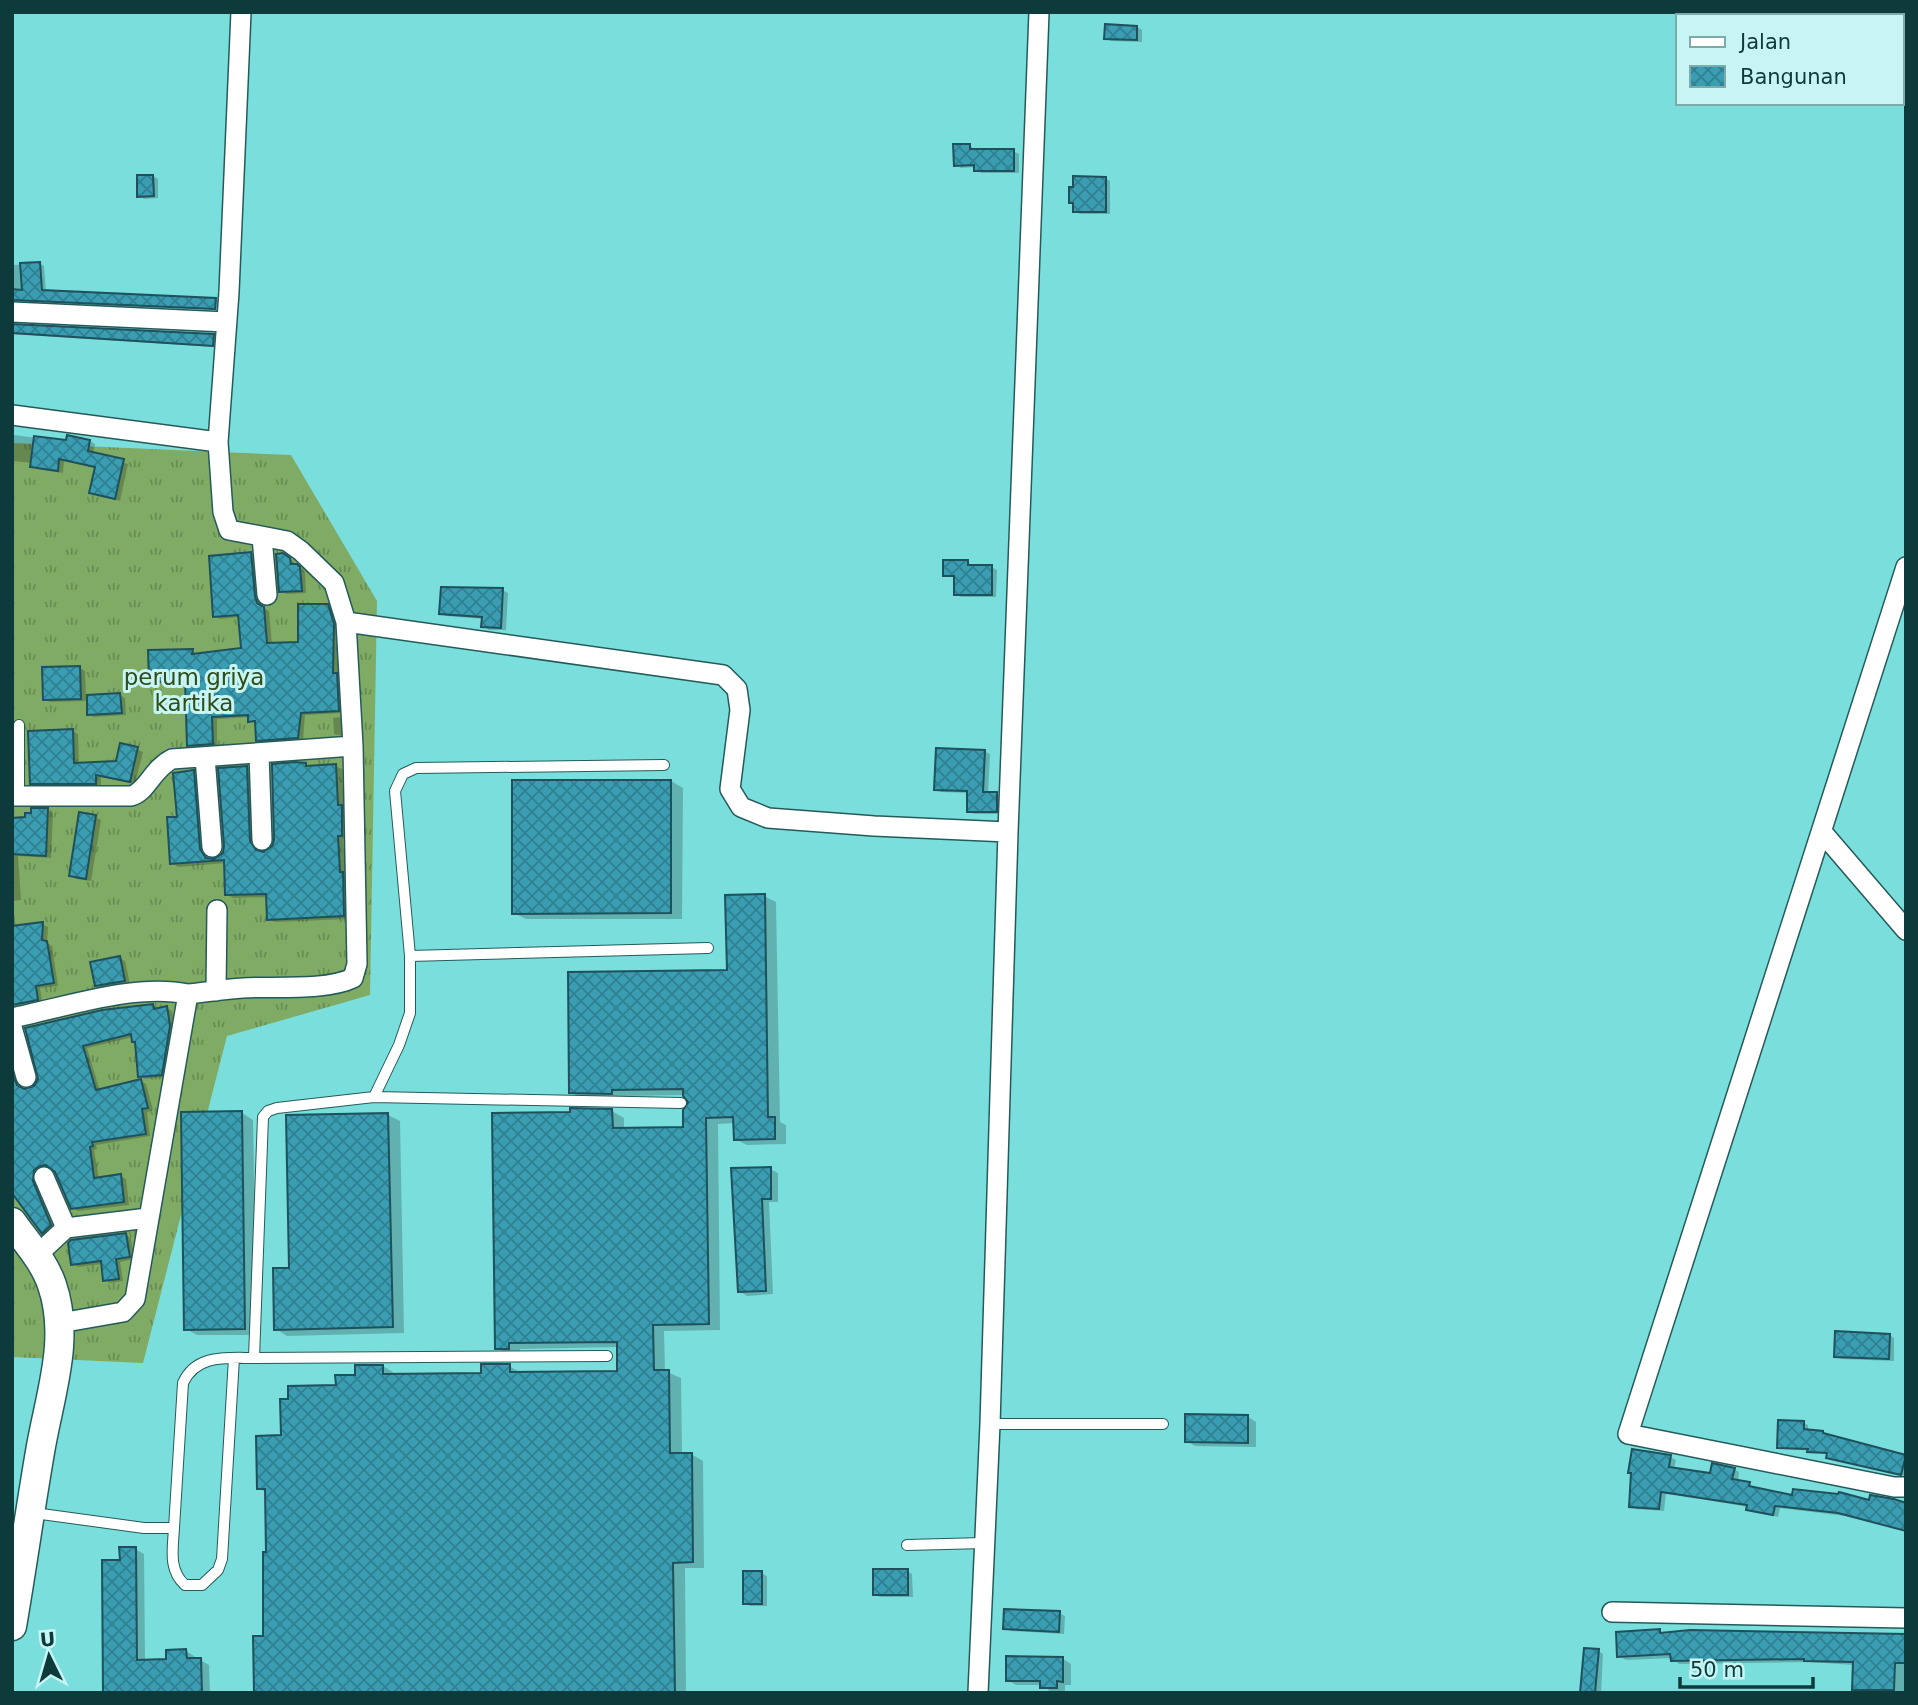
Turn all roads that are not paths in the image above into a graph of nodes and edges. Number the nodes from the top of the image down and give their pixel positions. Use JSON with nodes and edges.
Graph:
{"nodes":[{"id":1,"x":241,"y":12,"type":"edge"},
{"id":2,"x":1039,"y":12,"type":"edge"},
{"id":3,"x":12,"y":312,"type":"edge"},
{"id":4,"x":226,"y":322,"type":"junction"},
{"id":5,"x":12,"y":415,"type":"edge"},
{"id":6,"x":218,"y":442,"type":"junction"},
{"id":7,"x":262,"y":537,"type":"junction"},
{"id":8,"x":1906,"y":567,"type":"edge"},
{"id":9,"x":267,"y":596,"type":"dead end"},
{"id":10,"x":346,"y":622,"type":"junction"},
{"id":11,"x":19,"y":725,"type":"dead end"},
{"id":12,"x":353,"y":746,"type":"junction"},
{"id":13,"x":259,"y":754,"type":"junction"},
{"id":14,"x":205,"y":757,"type":"junction"},
{"id":15,"x":664,"y":765,"type":"dead end"},
{"id":16,"x":15,"y":796,"type":"edge"},
{"id":17,"x":1008,"y":832,"type":"junction"},
{"id":18,"x":1822,"y":832,"type":"junction"},
{"id":19,"x":262,"y":840,"type":"dead end"},
{"id":20,"x":212,"y":847,"type":"dead end"},
{"id":21,"x":217,"y":910,"type":"dead end"},
{"id":22,"x":1906,"y":930,"type":"edge"},
{"id":23,"x":708,"y":947,"type":"dead end"},
{"id":24,"x":410,"y":957,"type":"junction"},
{"id":25,"x":216,"y":991,"type":"junction"},
{"id":26,"x":188,"y":994,"type":"junction"},
{"id":27,"x":12,"y":1018,"type":"edge"},
{"id":28,"x":12,"y":1027,"type":"edge"},
{"id":29,"x":26,"y":1077,"type":"dead end"},
{"id":30,"x":374,"y":1097,"type":"junction"},
{"id":31,"x":681,"y":1103,"type":"dead end"},
{"id":32,"x":44,"y":1177,"type":"dead end"},
{"id":33,"x":148,"y":1218,"type":"junction"},
{"id":34,"x":12,"y":1222,"type":"edge"},
{"id":35,"x":66,"y":1228,"type":"junction"},
{"id":36,"x":26,"y":1252,"type":"edge"},
{"id":37,"x":60,"y":1322,"type":"junction"},
{"id":38,"x":607,"y":1356,"type":"dead end"},
{"id":39,"x":234,"y":1358,"type":"junction"},
{"id":40,"x":254,"y":1358,"type":"junction"},
{"id":41,"x":990,"y":1424,"type":"junction"},
{"id":42,"x":1163,"y":1424,"type":"dead end"},
{"id":43,"x":1906,"y":1487,"type":"edge"},
{"id":44,"x":31,"y":1512,"type":"junction"},
{"id":45,"x":174,"y":1528,"type":"junction"},
{"id":46,"x":984,"y":1542,"type":"junction"},
{"id":47,"x":907,"y":1545,"type":"dead end"},
{"id":48,"x":1612,"y":1612,"type":"dead end"},
{"id":49,"x":1906,"y":1618,"type":"edge"},
{"id":50,"x":12,"y":1626,"type":"edge"},
{"id":51,"x":978,"y":1693,"type":"edge"}],
"edges":[{"from":1,"to":4,"type":"street"},
{"from":2,"to":17,"type":"street"},
{"from":3,"to":4,"type":"street"},
{"from":4,"to":6,"type":"street"},
{"from":5,"to":6,"type":"street"},
{"from":6,"to":7,"type":"street"},
{"from":7,"to":9,"type":"street"},
{"from":7,"to":10,"type":"street"},
{"from":8,"to":18,"type":"street"},
{"from":10,"to":12,"type":"street"},
{"from":10,"to":17,"type":"street"},
{"from":11,"to":16,"type":"lane"},
{"from":12,"to":13,"type":"street"},
{"from":12,"to":25,"type":"street"},
{"from":13,"to":14,"type":"street"},
{"from":13,"to":19,"type":"street"},
{"from":14,"to":16,"type":"street"},
{"from":14,"to":20,"type":"street"},
{"from":15,"to":24,"type":"lane"},
{"from":17,"to":41,"type":"street"},
{"from":18,"to":22,"type":"street"},
{"from":18,"to":43,"type":"street"},
{"from":21,"to":25,"type":"street"},
{"from":23,"to":24,"type":"lane"},
{"from":24,"to":30,"type":"lane"},
{"from":25,"to":26,"type":"street"},
{"from":26,"to":27,"type":"street"},
{"from":26,"to":33,"type":"street"},
{"from":28,"to":29,"type":"street"},
{"from":30,"to":31,"type":"lane"},
{"from":30,"to":40,"type":"lane"},
{"from":32,"to":35,"type":"street"},
{"from":33,"to":35,"type":"street"},
{"from":33,"to":37,"type":"street"},
{"from":34,"to":36,"type":"main road"},
{"from":35,"to":36,"type":"street"},
{"from":36,"to":37,"type":"main road"},
{"from":37,"to":44,"type":"main road"},
{"from":38,"to":40,"type":"lane"},
{"from":39,"to":40,"type":"lane"},
{"from":39,"to":45,"type":"lane"},
{"from":39,"to":45,"type":"lane"},
{"from":41,"to":42,"type":"lane"},
{"from":41,"to":46,"type":"street"},
{"from":44,"to":45,"type":"lane"},
{"from":44,"to":50,"type":"main road"},
{"from":46,"to":47,"type":"lane"},
{"from":46,"to":51,"type":"street"},
{"from":48,"to":49,"type":"street"}]}
